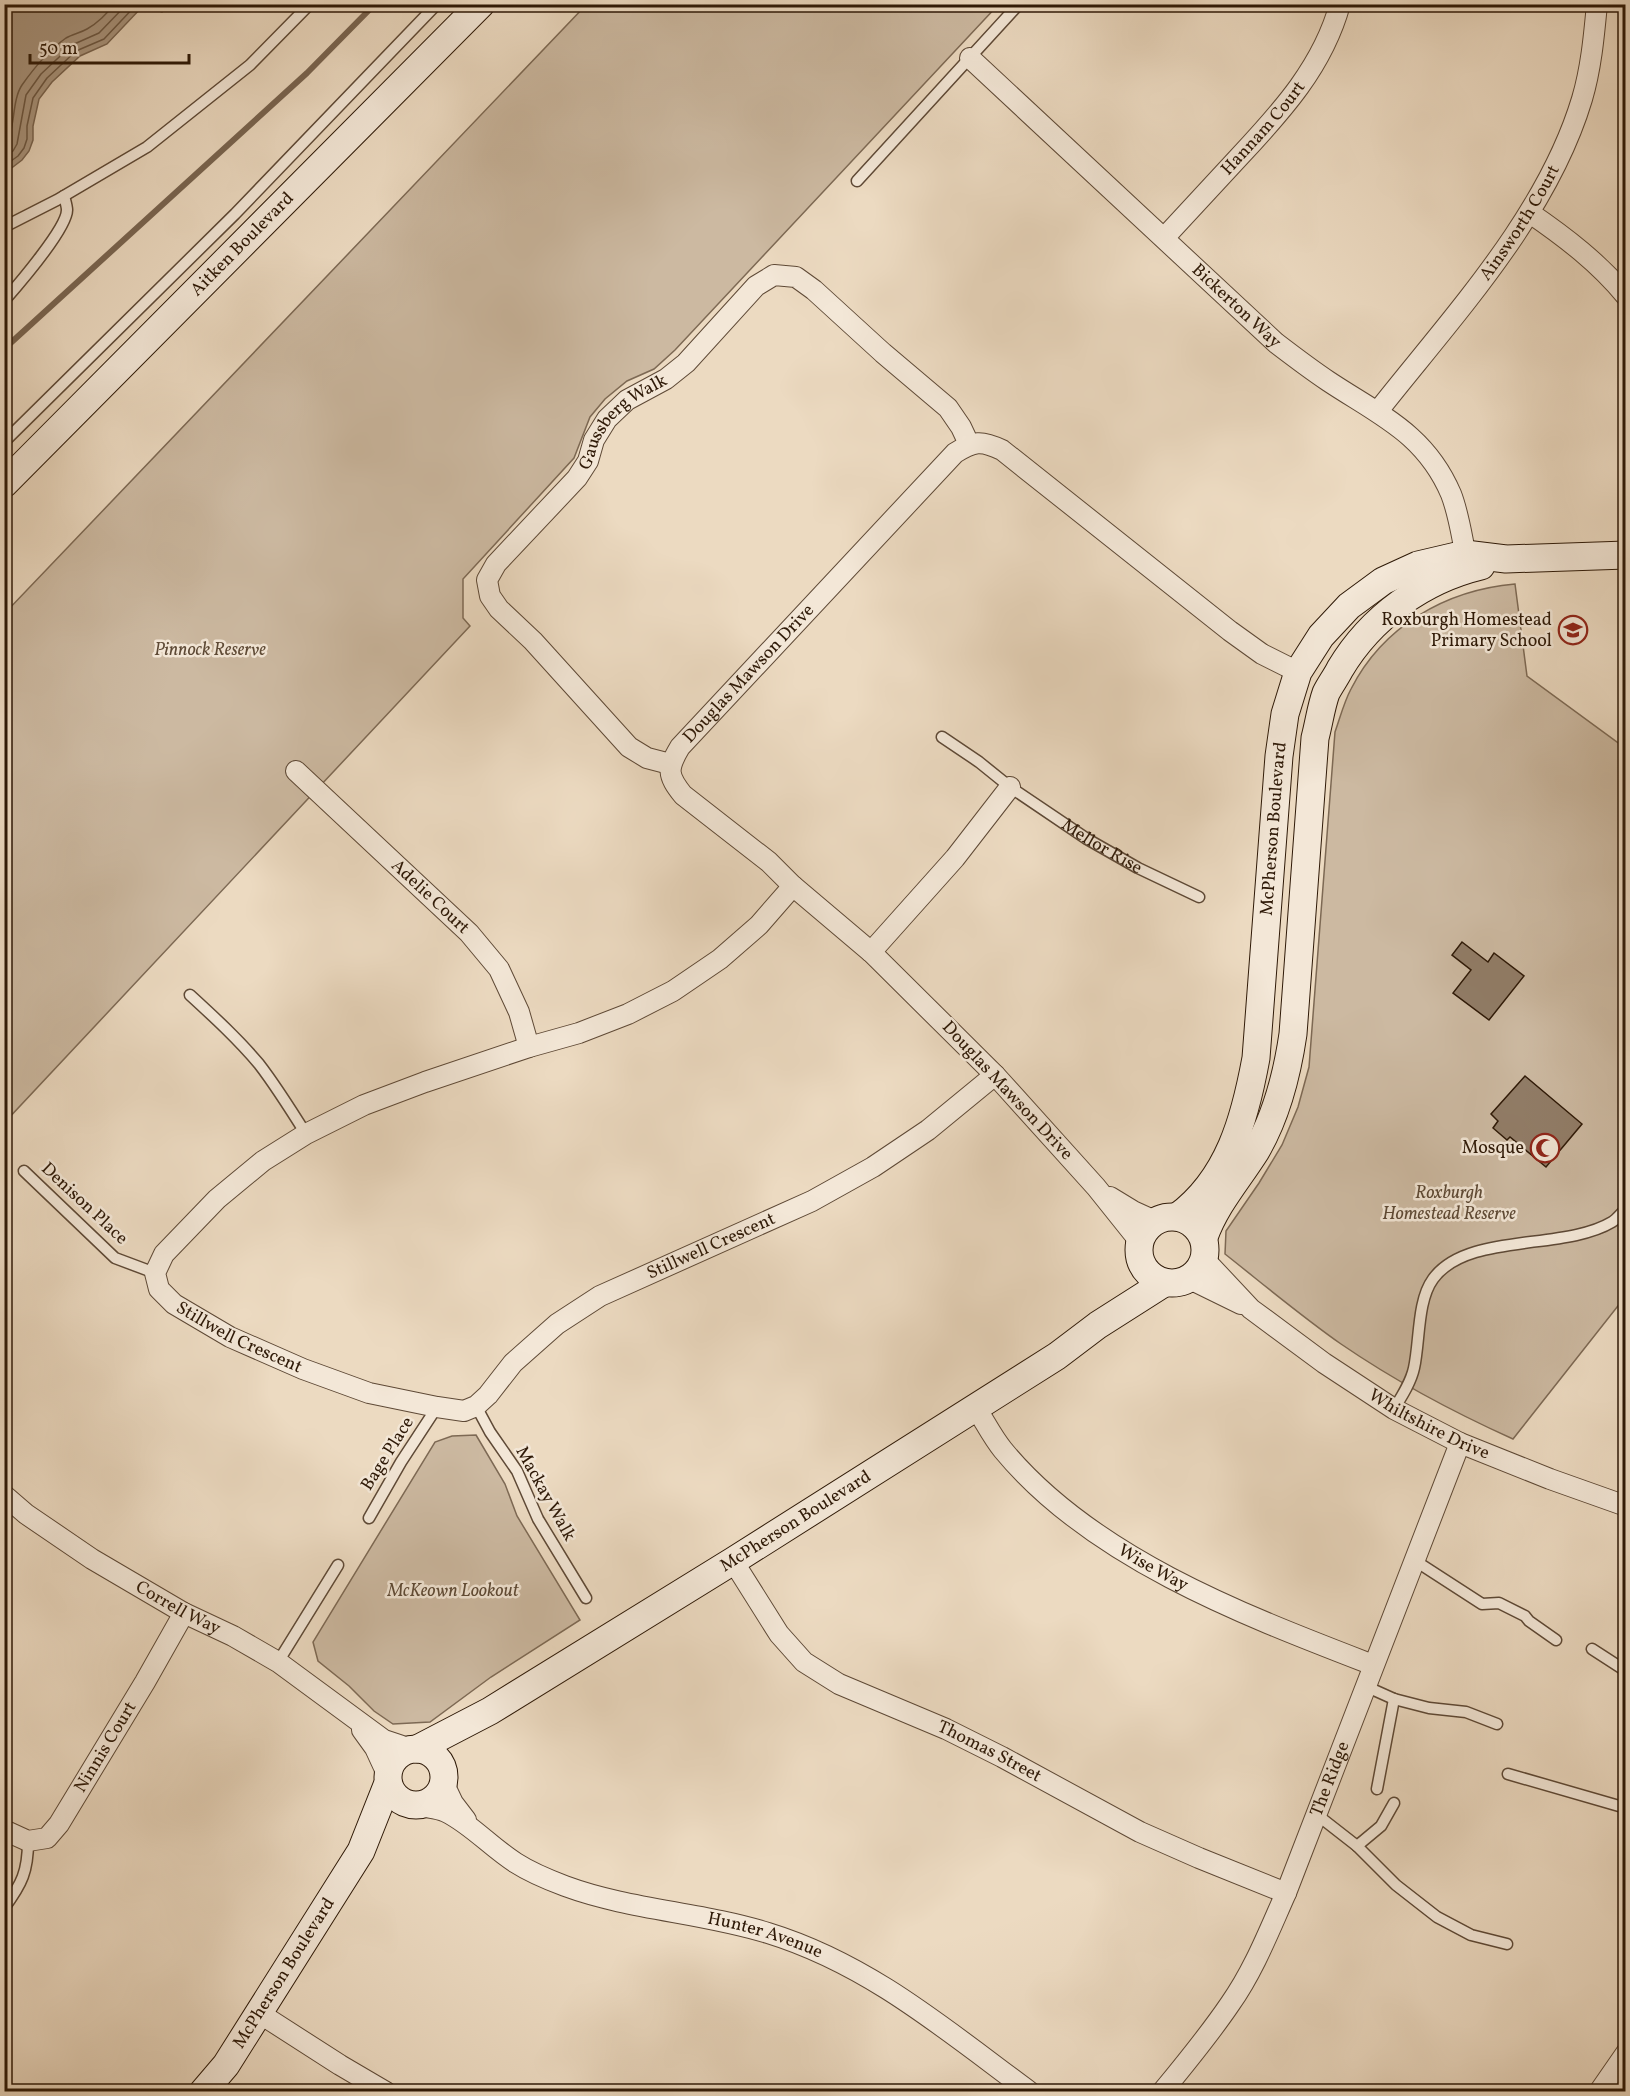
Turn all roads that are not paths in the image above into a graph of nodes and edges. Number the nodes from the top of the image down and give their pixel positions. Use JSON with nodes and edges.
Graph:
{"nodes":[{"id":1,"x":310,"y":4,"type":"edge"},
{"id":2,"x":437,"y":4,"type":"edge"},
{"id":3,"x":481,"y":4,"type":"edge"},
{"id":4,"x":1019,"y":4,"type":"edge"},
{"id":5,"x":1340,"y":4,"type":"edge"},
{"id":6,"x":1597,"y":4,"type":"edge"},
{"id":7,"x":970,"y":58,"type":"junction"},
{"id":8,"x":856,"y":181,"type":"dead end"},
{"id":9,"x":64,"y":196,"type":"junction"},
{"id":10,"x":1530,"y":213,"type":"junction"},
{"id":11,"x":4,"y":227,"type":"edge"},
{"id":12,"x":1164,"y":238,"type":"junction"},
{"id":13,"x":1626,"y":296,"type":"edge"},
{"id":14,"x":4,"y":301,"type":"edge"},
{"id":15,"x":1378,"y":411,"type":"junction"},
{"id":16,"x":4,"y":442,"type":"edge"},
{"id":17,"x":969,"y":444,"type":"junction"},
{"id":18,"x":4,"y":484,"type":"edge"},
{"id":19,"x":1626,"y":555,"type":"edge"},
{"id":20,"x":1467,"y":561,"type":"junction"},
{"id":21,"x":1299,"y":672,"type":"junction"},
{"id":22,"x":942,"y":737,"type":"dead end"},
{"id":23,"x":670,"y":764,"type":"junction"},
{"id":24,"x":296,"y":771,"type":"dead end"},
{"id":25,"x":1010,"y":787,"type":"junction"},
{"id":26,"x":793,"y":886,"type":"junction"},
{"id":27,"x":1199,"y":897,"type":"dead end"},
{"id":28,"x":871,"y":952,"type":"junction"},
{"id":29,"x":190,"y":995,"type":"dead end"},
{"id":30,"x":529,"y":1047,"type":"junction"},
{"id":31,"x":996,"y":1075,"type":"junction"},
{"id":32,"x":306,"y":1134,"type":"junction"},
{"id":33,"x":24,"y":1171,"type":"dead end"},
{"id":34,"x":1626,"y":1209,"type":"edge"},
{"id":35,"x":1153,"y":1236,"type":"junction"},
{"id":36,"x":1191,"y":1265,"type":"junction"},
{"id":37,"x":155,"y":1273,"type":"junction"},
{"id":38,"x":1098,"y":1325,"type":"junction"},
{"id":39,"x":476,"y":1406,"type":"junction"},
{"id":40,"x":437,"y":1407,"type":"junction"},
{"id":41,"x":976,"y":1408,"type":"junction"},
{"id":42,"x":1394,"y":1409,"type":"junction"},
{"id":43,"x":1460,"y":1443,"type":"junction"},
{"id":44,"x":4,"y":1495,"type":"edge"},
{"id":45,"x":1625,"y":1504,"type":"edge"},
{"id":46,"x":369,"y":1518,"type":"dead end"},
{"id":47,"x":1414,"y":1560,"type":"junction"},
{"id":48,"x":733,"y":1561,"type":"junction"},
{"id":49,"x":338,"y":1565,"type":"dead end"},
{"id":50,"x":586,"y":1598,"type":"dead end"},
{"id":51,"x":183,"y":1613,"type":"junction"},
{"id":52,"x":1556,"y":1640,"type":"dead end"},
{"id":53,"x":1592,"y":1649,"type":"dead end"},
{"id":54,"x":278,"y":1662,"type":"junction"},
{"id":55,"x":1373,"y":1665,"type":"junction"},
{"id":56,"x":1626,"y":1671,"type":"edge"},
{"id":57,"x":1365,"y":1686,"type":"junction"},
{"id":58,"x":1394,"y":1699,"type":"junction"},
{"id":59,"x":490,"y":1711,"type":"junction"},
{"id":60,"x":354,"y":1718,"type":"junction"},
{"id":61,"x":1497,"y":1724,"type":"dead end"},
{"id":62,"x":414,"y":1749,"type":"junction"},
{"id":63,"x":1508,"y":1774,"type":"dead end"},
{"id":64,"x":388,"y":1778,"type":"junction"},
{"id":65,"x":444,"y":1781,"type":"junction"},
{"id":66,"x":1377,"y":1790,"type":"dead end"},
{"id":67,"x":1394,"y":1803,"type":"dead end"},
{"id":68,"x":416,"y":1806,"type":"junction"},
{"id":69,"x":1626,"y":1808,"type":"edge"},
{"id":70,"x":1316,"y":1814,"type":"junction"},
{"id":71,"x":4,"y":1830,"type":"edge"},
{"id":72,"x":474,"y":1832,"type":"junction"},
{"id":73,"x":28,"y":1841,"type":"junction"},
{"id":74,"x":1357,"y":1846,"type":"junction"},
{"id":75,"x":361,"y":1851,"type":"junction"},
{"id":76,"x":1286,"y":1893,"type":"junction"},
{"id":77,"x":4,"y":1908,"type":"edge"},
{"id":78,"x":1507,"y":1944,"type":"dead end"},
{"id":79,"x":259,"y":2013,"type":"junction"},
{"id":80,"x":1626,"y":2053,"type":"edge"},
{"id":81,"x":203,"y":2091,"type":"edge"},
{"id":82,"x":386,"y":2091,"type":"edge"},
{"id":83,"x":1030,"y":2091,"type":"edge"},
{"id":84,"x":1162,"y":2091,"type":"edge"},
{"id":85,"x":1599,"y":2091,"type":"edge"}],
"edges":[{"from":1,"to":9,"type":"lane"},
{"from":2,"to":16,"type":"lane"},
{"from":3,"to":18,"type":"street","name":"Aitken Boulevard"},
{"from":4,"to":7,"type":"lane"},
{"from":5,"to":12,"type":"street","name":"Hannam Court"},
{"from":6,"to":10,"type":"street","name":"Ainsworth Court"},
{"from":7,"to":8,"type":"lane"},
{"from":7,"to":12,"type":"street","name":"Bickerton Way"},
{"from":9,"to":11,"type":"lane"},
{"from":9,"to":14,"type":"lane"},
{"from":10,"to":13,"type":"street"},
{"from":10,"to":15,"type":"street","name":"Ainsworth Court"},
{"from":12,"to":15,"type":"street","name":"Bickerton Way"},
{"from":15,"to":20,"type":"street","name":"Bickerton Way"},
{"from":17,"to":21,"type":"street"},
{"from":17,"to":23,"type":"street","name":"Douglas Mawson Drive"},
{"from":17,"to":23,"type":"street","name":"Gaussberg Walk"},
{"from":19,"to":20,"type":"street","name":"McPherson Boulevard"},
{"from":20,"to":21,"type":"street","name":"McPherson Boulevard"},
{"from":20,"to":36,"type":"street","name":"McPherson Boulevard"},
{"from":21,"to":35,"type":"street","name":"McPherson Boulevard"},
{"from":22,"to":25,"type":"lane","name":"Mellor Rise"},
{"from":23,"to":26,"type":"street","name":"Douglas Mawson Drive"},
{"from":24,"to":30,"type":"street","name":"Adelie Court"},
{"from":25,"to":27,"type":"lane","name":"Mellor Rise"},
{"from":25,"to":28,"type":"street"},
{"from":26,"to":28,"type":"street","name":"Douglas Mawson Drive"},
{"from":26,"to":30,"type":"street"},
{"from":28,"to":31,"type":"street","name":"Douglas Mawson Drive"},
{"from":29,"to":32,"type":"lane"},
{"from":30,"to":32,"type":"street"},
{"from":31,"to":35,"type":"street","name":"Douglas Mawson Drive"},
{"from":31,"to":39,"type":"street","name":"Stillwell Crescent"},
{"from":32,"to":37,"type":"street"},
{"from":33,"to":37,"type":"lane","name":"Denison Place"},
{"from":34,"to":42,"type":"lane"},
{"from":35,"to":36,"type":"street"},
{"from":35,"to":36,"type":"street"},
{"from":35,"to":38,"type":"street","name":"McPherson Boulevard"},
{"from":36,"to":38,"type":"street","name":"McPherson Boulevard"},
{"from":36,"to":42,"type":"street","name":"Whiltshire Drive"},
{"from":37,"to":40,"type":"street","name":"Stillwell Crescent"},
{"from":38,"to":41,"type":"street","name":"McPherson Boulevard"},
{"from":39,"to":40,"type":"street","name":"Stillwell Crescent"},
{"from":39,"to":50,"type":"lane","name":"Mackay Walk"},
{"from":40,"to":46,"type":"lane","name":"Bage Place"},
{"from":41,"to":48,"type":"street","name":"McPherson Boulevard"},
{"from":41,"to":55,"type":"street","name":"Wise Way"},
{"from":42,"to":43,"type":"street","name":"Whiltshire Drive"},
{"from":43,"to":45,"type":"street","name":"Whiltshire Drive"},
{"from":43,"to":47,"type":"street","name":"The Ridge"},
{"from":44,"to":51,"type":"street","name":"Correll Way"},
{"from":47,"to":52,"type":"lane"},
{"from":47,"to":55,"type":"street","name":"The Ridge"},
{"from":48,"to":59,"type":"street","name":"McPherson Boulevard"},
{"from":48,"to":76,"type":"street","name":"Thomas Street"},
{"from":49,"to":54,"type":"lane"},
{"from":51,"to":54,"type":"street","name":"Correll Way"},
{"from":51,"to":73,"type":"street","name":"Ninnis Court"},
{"from":53,"to":56,"type":"lane"},
{"from":54,"to":60,"type":"street","name":"Correll Way"},
{"from":55,"to":57,"type":"street","name":"The Ridge"},
{"from":57,"to":58,"type":"lane"},
{"from":57,"to":70,"type":"street","name":"The Ridge"},
{"from":58,"to":61,"type":"lane"},
{"from":58,"to":66,"type":"lane"},
{"from":59,"to":62,"type":"street","name":"McPherson Boulevard"},
{"from":59,"to":65,"type":"street","name":"McPherson Boulevard"},
{"from":60,"to":62,"type":"street","name":"Correll Way"},
{"from":60,"to":64,"type":"street","name":"Correll Way"},
{"from":62,"to":64,"type":"street"},
{"from":62,"to":65,"type":"street"},
{"from":63,"to":69,"type":"lane"},
{"from":64,"to":68,"type":"street"},
{"from":64,"to":75,"type":"street","name":"McPherson Boulevard"},
{"from":65,"to":68,"type":"street"},
{"from":65,"to":72,"type":"street","name":"Hunter Avenue"},
{"from":67,"to":74,"type":"lane"},
{"from":68,"to":72,"type":"street","name":"Hunter Avenue"},
{"from":68,"to":75,"type":"street","name":"McPherson Boulevard"},
{"from":70,"to":74,"type":"lane"},
{"from":70,"to":76,"type":"street","name":"The Ridge"},
{"from":71,"to":73,"type":"street"},
{"from":72,"to":83,"type":"street","name":"Hunter Avenue"},
{"from":73,"to":77,"type":"lane"},
{"from":74,"to":78,"type":"lane"},
{"from":75,"to":79,"type":"street","name":"McPherson Boulevard"},
{"from":76,"to":84,"type":"street","name":"The Ridge"},
{"from":79,"to":81,"type":"street","name":"McPherson Boulevard"},
{"from":79,"to":82,"type":"street"},
{"from":80,"to":85,"type":"street"}]}
